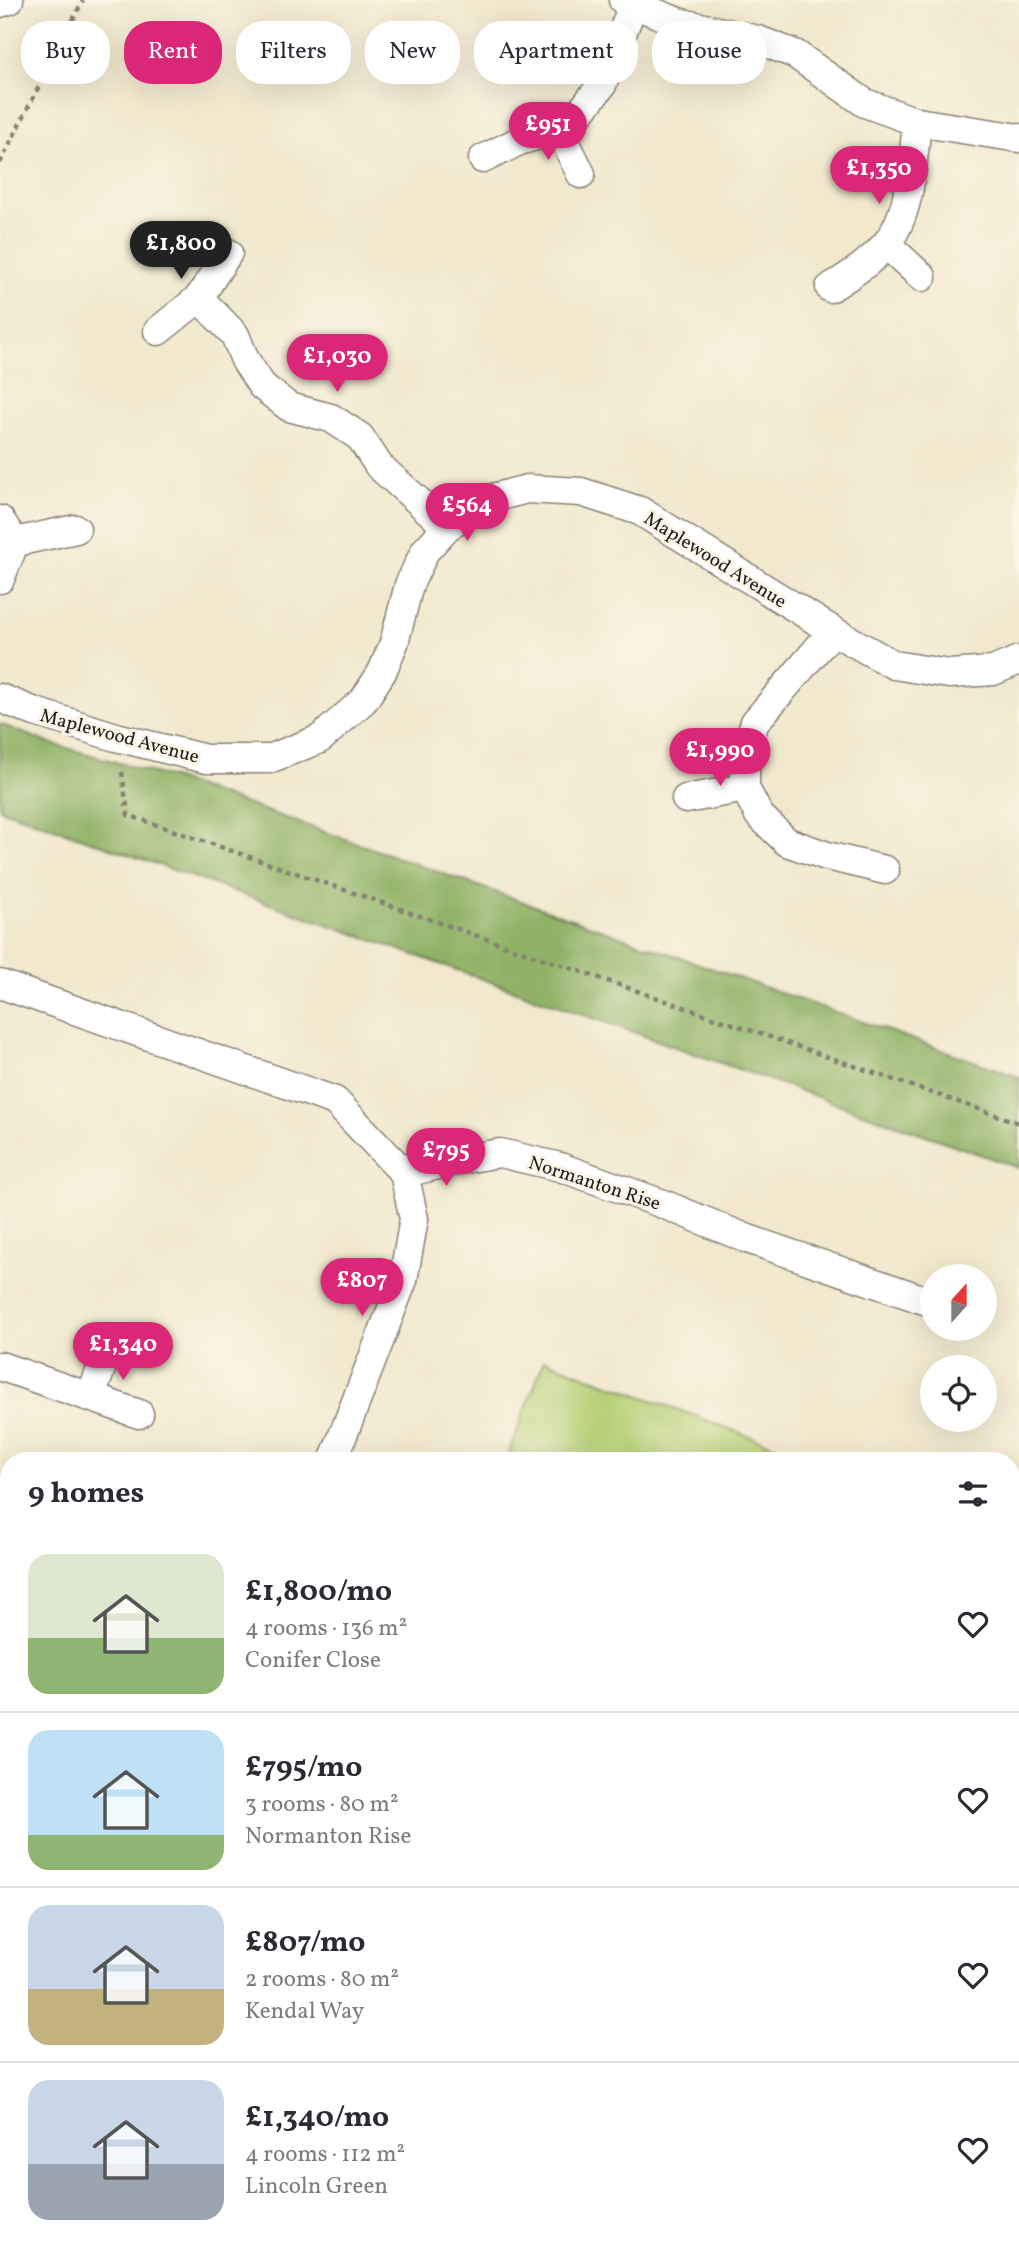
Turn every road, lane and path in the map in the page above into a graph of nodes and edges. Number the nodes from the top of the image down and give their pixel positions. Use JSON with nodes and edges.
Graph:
{"nodes":[{"id":1,"x":9,"y":0,"type":"edge"},
{"id":2,"x":83,"y":0,"type":"edge"},
{"id":3,"x":0,"y":3,"type":"edge"},
{"id":4,"x":628,"y":3,"type":"edge"},
{"id":5,"x":918,"y":122,"type":"junction"},
{"id":6,"x":559,"y":129,"type":"junction"},
{"id":7,"x":1019,"y":138,"type":"edge"},
{"id":8,"x":483,"y":159,"type":"dead end"},
{"id":9,"x":0,"y":163,"type":"edge"},
{"id":10,"x":581,"y":174,"type":"dead end"},
{"id":11,"x":887,"y":244,"type":"junction"},
{"id":12,"x":228,"y":253,"type":"dead end"},
{"id":13,"x":922,"y":277,"type":"dead end"},
{"id":14,"x":830,"y":288,"type":"dead end"},
{"id":15,"x":199,"y":298,"type":"junction"},
{"id":16,"x":158,"y":331,"type":"dead end"},
{"id":17,"x":447,"y":527,"type":"junction"},
{"id":18,"x":76,"y":529,"type":"dead end"},
{"id":19,"x":8,"y":531,"type":"edge"},
{"id":20,"x":0,"y":579,"type":"edge"},
{"id":21,"x":833,"y":631,"type":"junction"},
{"id":22,"x":1019,"y":660,"type":"edge"},
{"id":23,"x":0,"y":698,"type":"edge"},
{"id":24,"x":116,"y":737,"type":"junction"},
{"id":25,"x":745,"y":788,"type":"junction"},
{"id":26,"x":686,"y":799,"type":"dead end"},
{"id":27,"x":885,"y":870,"type":"dead end"},
{"id":28,"x":0,"y":984,"type":"edge"},
{"id":29,"x":1019,"y":1123,"type":"edge"},
{"id":30,"x":404,"y":1173,"type":"junction"},
{"id":31,"x":920,"y":1299,"type":"edge"},
{"id":32,"x":108,"y":1350,"type":"dead end"},
{"id":33,"x":0,"y":1366,"type":"edge"},
{"id":34,"x":92,"y":1396,"type":"junction"},
{"id":35,"x":139,"y":1414,"type":"dead end"},
{"id":36,"x":336,"y":1452,"type":"edge"}],
"edges":[{"from":1,"to":3,"type":"street"},
{"from":2,"to":9,"type":"path"},
{"from":4,"to":5,"type":"street"},
{"from":4,"to":6,"type":"street"},
{"from":5,"to":7,"type":"street"},
{"from":5,"to":11,"type":"street"},
{"from":6,"to":8,"type":"street"},
{"from":6,"to":10,"type":"street"},
{"from":11,"to":13,"type":"street"},
{"from":11,"to":14,"type":"street"},
{"from":12,"to":15,"type":"street"},
{"from":15,"to":16,"type":"street"},
{"from":15,"to":17,"type":"street"},
{"from":17,"to":21,"type":"street","name":"Maplewood Avenue"},
{"from":17,"to":24,"type":"street","name":"Maplewood Avenue"},
{"from":18,"to":19,"type":"street"},
{"from":19,"to":20,"type":"street"},
{"from":21,"to":22,"type":"street","name":"Maplewood Avenue"},
{"from":21,"to":25,"type":"street"},
{"from":23,"to":24,"type":"street","name":"Maplewood Avenue"},
{"from":24,"to":29,"type":"path"},
{"from":25,"to":26,"type":"street"},
{"from":25,"to":27,"type":"street"},
{"from":28,"to":30,"type":"street"},
{"from":30,"to":31,"type":"street","name":"Normanton Rise"},
{"from":30,"to":36,"type":"street"},
{"from":32,"to":34,"type":"street"},
{"from":33,"to":34,"type":"street"},
{"from":34,"to":35,"type":"street"}]}
